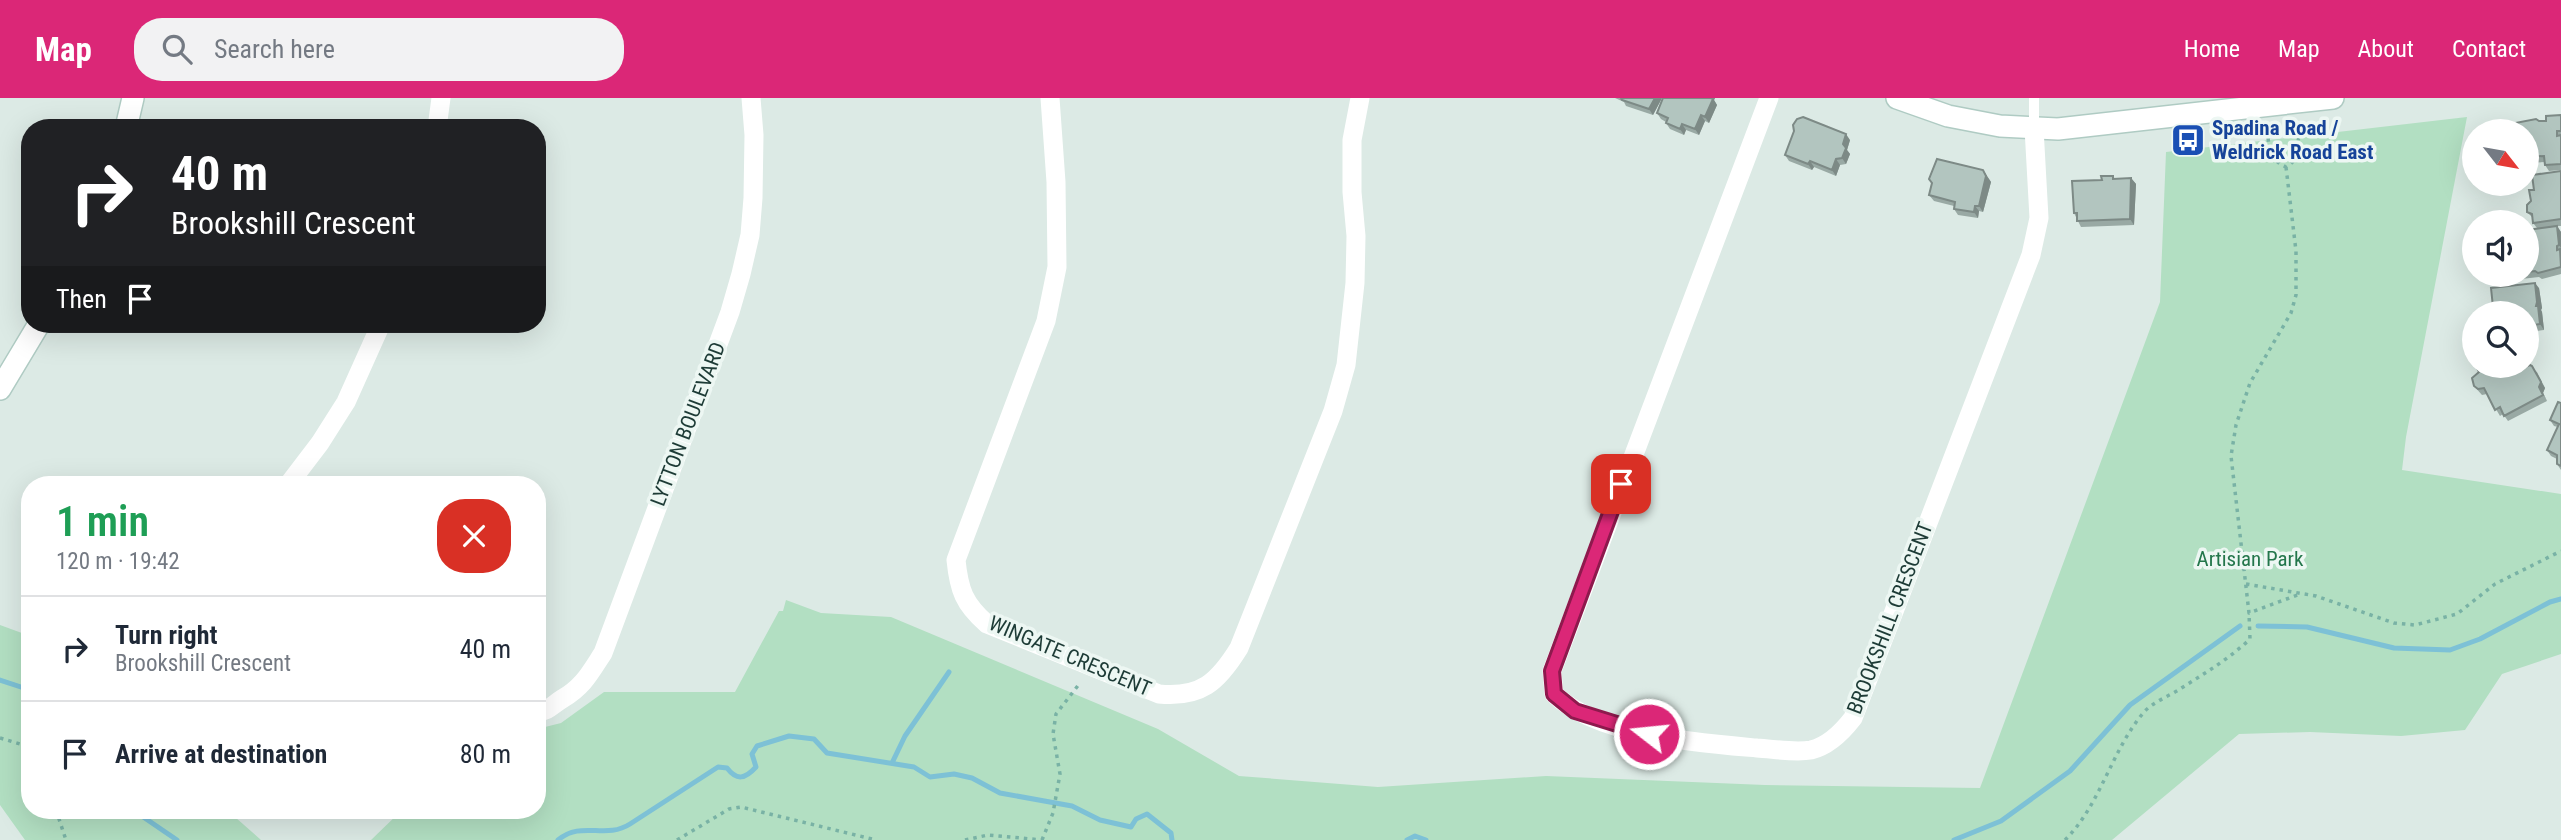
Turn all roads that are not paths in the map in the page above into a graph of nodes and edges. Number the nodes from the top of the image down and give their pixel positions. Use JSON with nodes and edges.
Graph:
{"nodes":[{"id":1,"x":133,"y":98,"type":"edge"},
{"id":2,"x":441,"y":98,"type":"edge"},
{"id":3,"x":751,"y":98,"type":"edge"},
{"id":4,"x":1050,"y":98,"type":"edge"},
{"id":5,"x":1360,"y":98,"type":"edge"},
{"id":6,"x":1769,"y":98,"type":"edge"},
{"id":7,"x":1897,"y":98,"type":"edge"},
{"id":8,"x":2034,"y":98,"type":"edge"},
{"id":9,"x":2333,"y":98,"type":"edge"},
{"id":10,"x":2278,"y":101,"type":"edge"},
{"id":11,"x":128,"y":119,"type":"edge"},
{"id":12,"x":438,"y":119,"type":"edge"},
{"id":13,"x":2034,"y":128,"type":"junction"},
{"id":14,"x":34,"y":333,"type":"edge"},
{"id":15,"x":377,"y":333,"type":"edge"},
{"id":16,"x":0,"y":389,"type":"edge"},
{"id":17,"x":295,"y":476,"type":"edge"},
{"id":18,"x":546,"y":711,"type":"edge"}],
"edges":[{"from":1,"to":11,"type":"street"},
{"from":2,"to":12,"type":"street"},
{"from":3,"to":18,"type":"street","name":"LYTTON BOULEVARD"},
{"from":4,"to":5,"type":"street","name":"WINGATE CRESCENT"},
{"from":6,"to":13,"type":"street","name":"BROOKSHILL CRESCENT"},
{"from":7,"to":13,"type":"street"},
{"from":8,"to":13,"type":"lane"},
{"from":9,"to":10,"type":"street"},
{"from":10,"to":13,"type":"street"},
{"from":14,"to":16,"type":"street"},
{"from":15,"to":17,"type":"street"}]}
